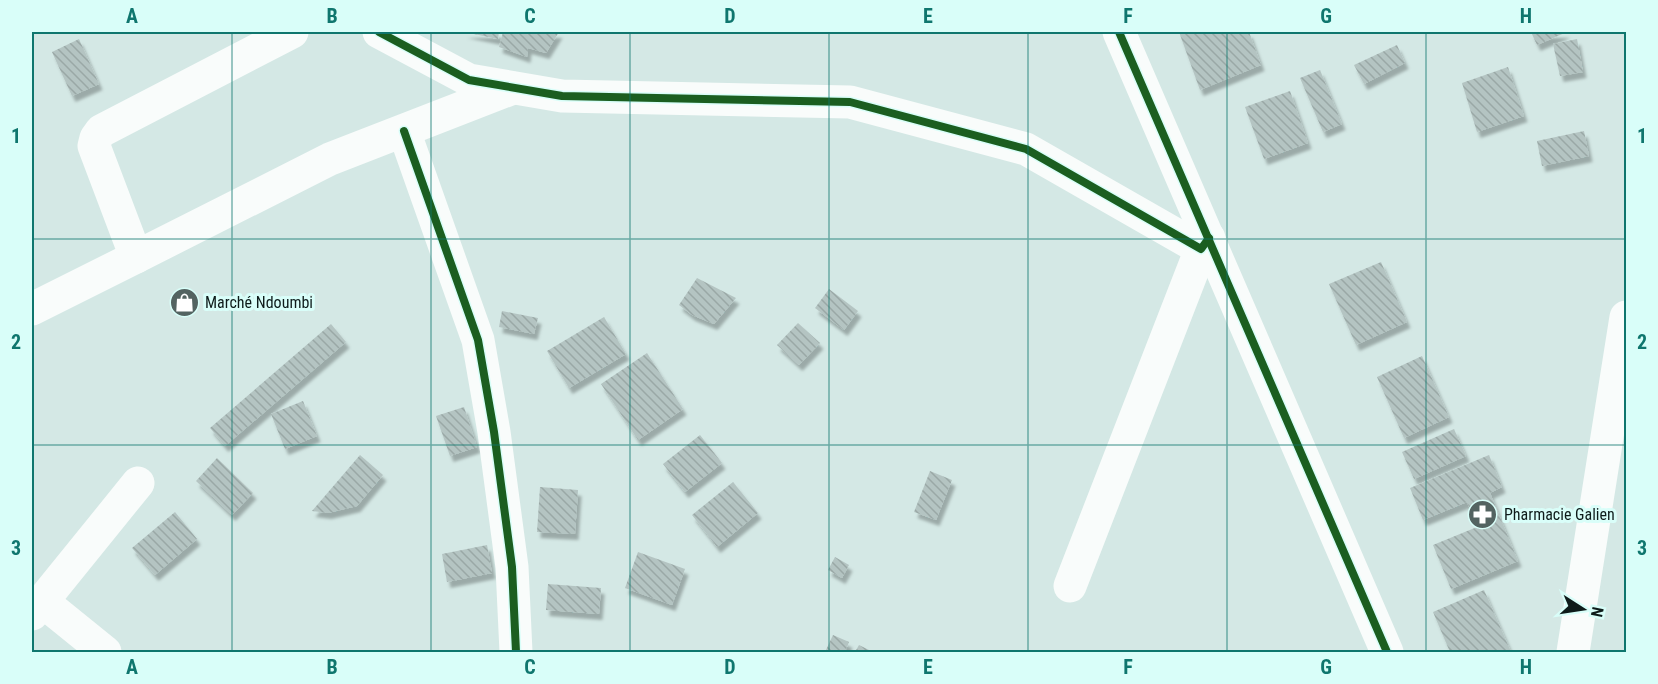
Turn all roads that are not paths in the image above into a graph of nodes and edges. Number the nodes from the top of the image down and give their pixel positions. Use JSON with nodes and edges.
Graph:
{"nodes":[{"id":1,"x":292,"y":32,"type":"edge"},
{"id":2,"x":379,"y":32,"type":"edge"},
{"id":3,"x":1119,"y":32,"type":"edge"},
{"id":4,"x":515,"y":88,"type":"junction"},
{"id":5,"x":404,"y":131,"type":"junction"},
{"id":6,"x":1205,"y":243,"type":"junction"},
{"id":7,"x":136,"y":257,"type":"junction"},
{"id":8,"x":32,"y":309,"type":"edge"},
{"id":9,"x":1626,"y":317,"type":"edge"},
{"id":10,"x":138,"y":483,"type":"dead end"},
{"id":11,"x":1070,"y":586,"type":"dead end"},
{"id":12,"x":37,"y":607,"type":"edge"},
{"id":13,"x":105,"y":652,"type":"edge"},
{"id":14,"x":516,"y":652,"type":"edge"},
{"id":15,"x":1386,"y":652,"type":"edge"},
{"id":16,"x":1573,"y":652,"type":"edge"}],
"edges":[{"from":1,"to":7,"type":"main road"},
{"from":2,"to":4,"type":"main road"},
{"from":3,"to":6,"type":"main road"},
{"from":4,"to":5,"type":"main road"},
{"from":4,"to":6,"type":"main road"},
{"from":5,"to":7,"type":"main road"},
{"from":5,"to":14,"type":"main road"},
{"from":6,"to":11,"type":"main road"},
{"from":6,"to":15,"type":"main road"},
{"from":7,"to":8,"type":"main road"},
{"from":9,"to":16,"type":"main road"},
{"from":10,"to":12,"type":"main road"},
{"from":12,"to":13,"type":"main road"}]}
